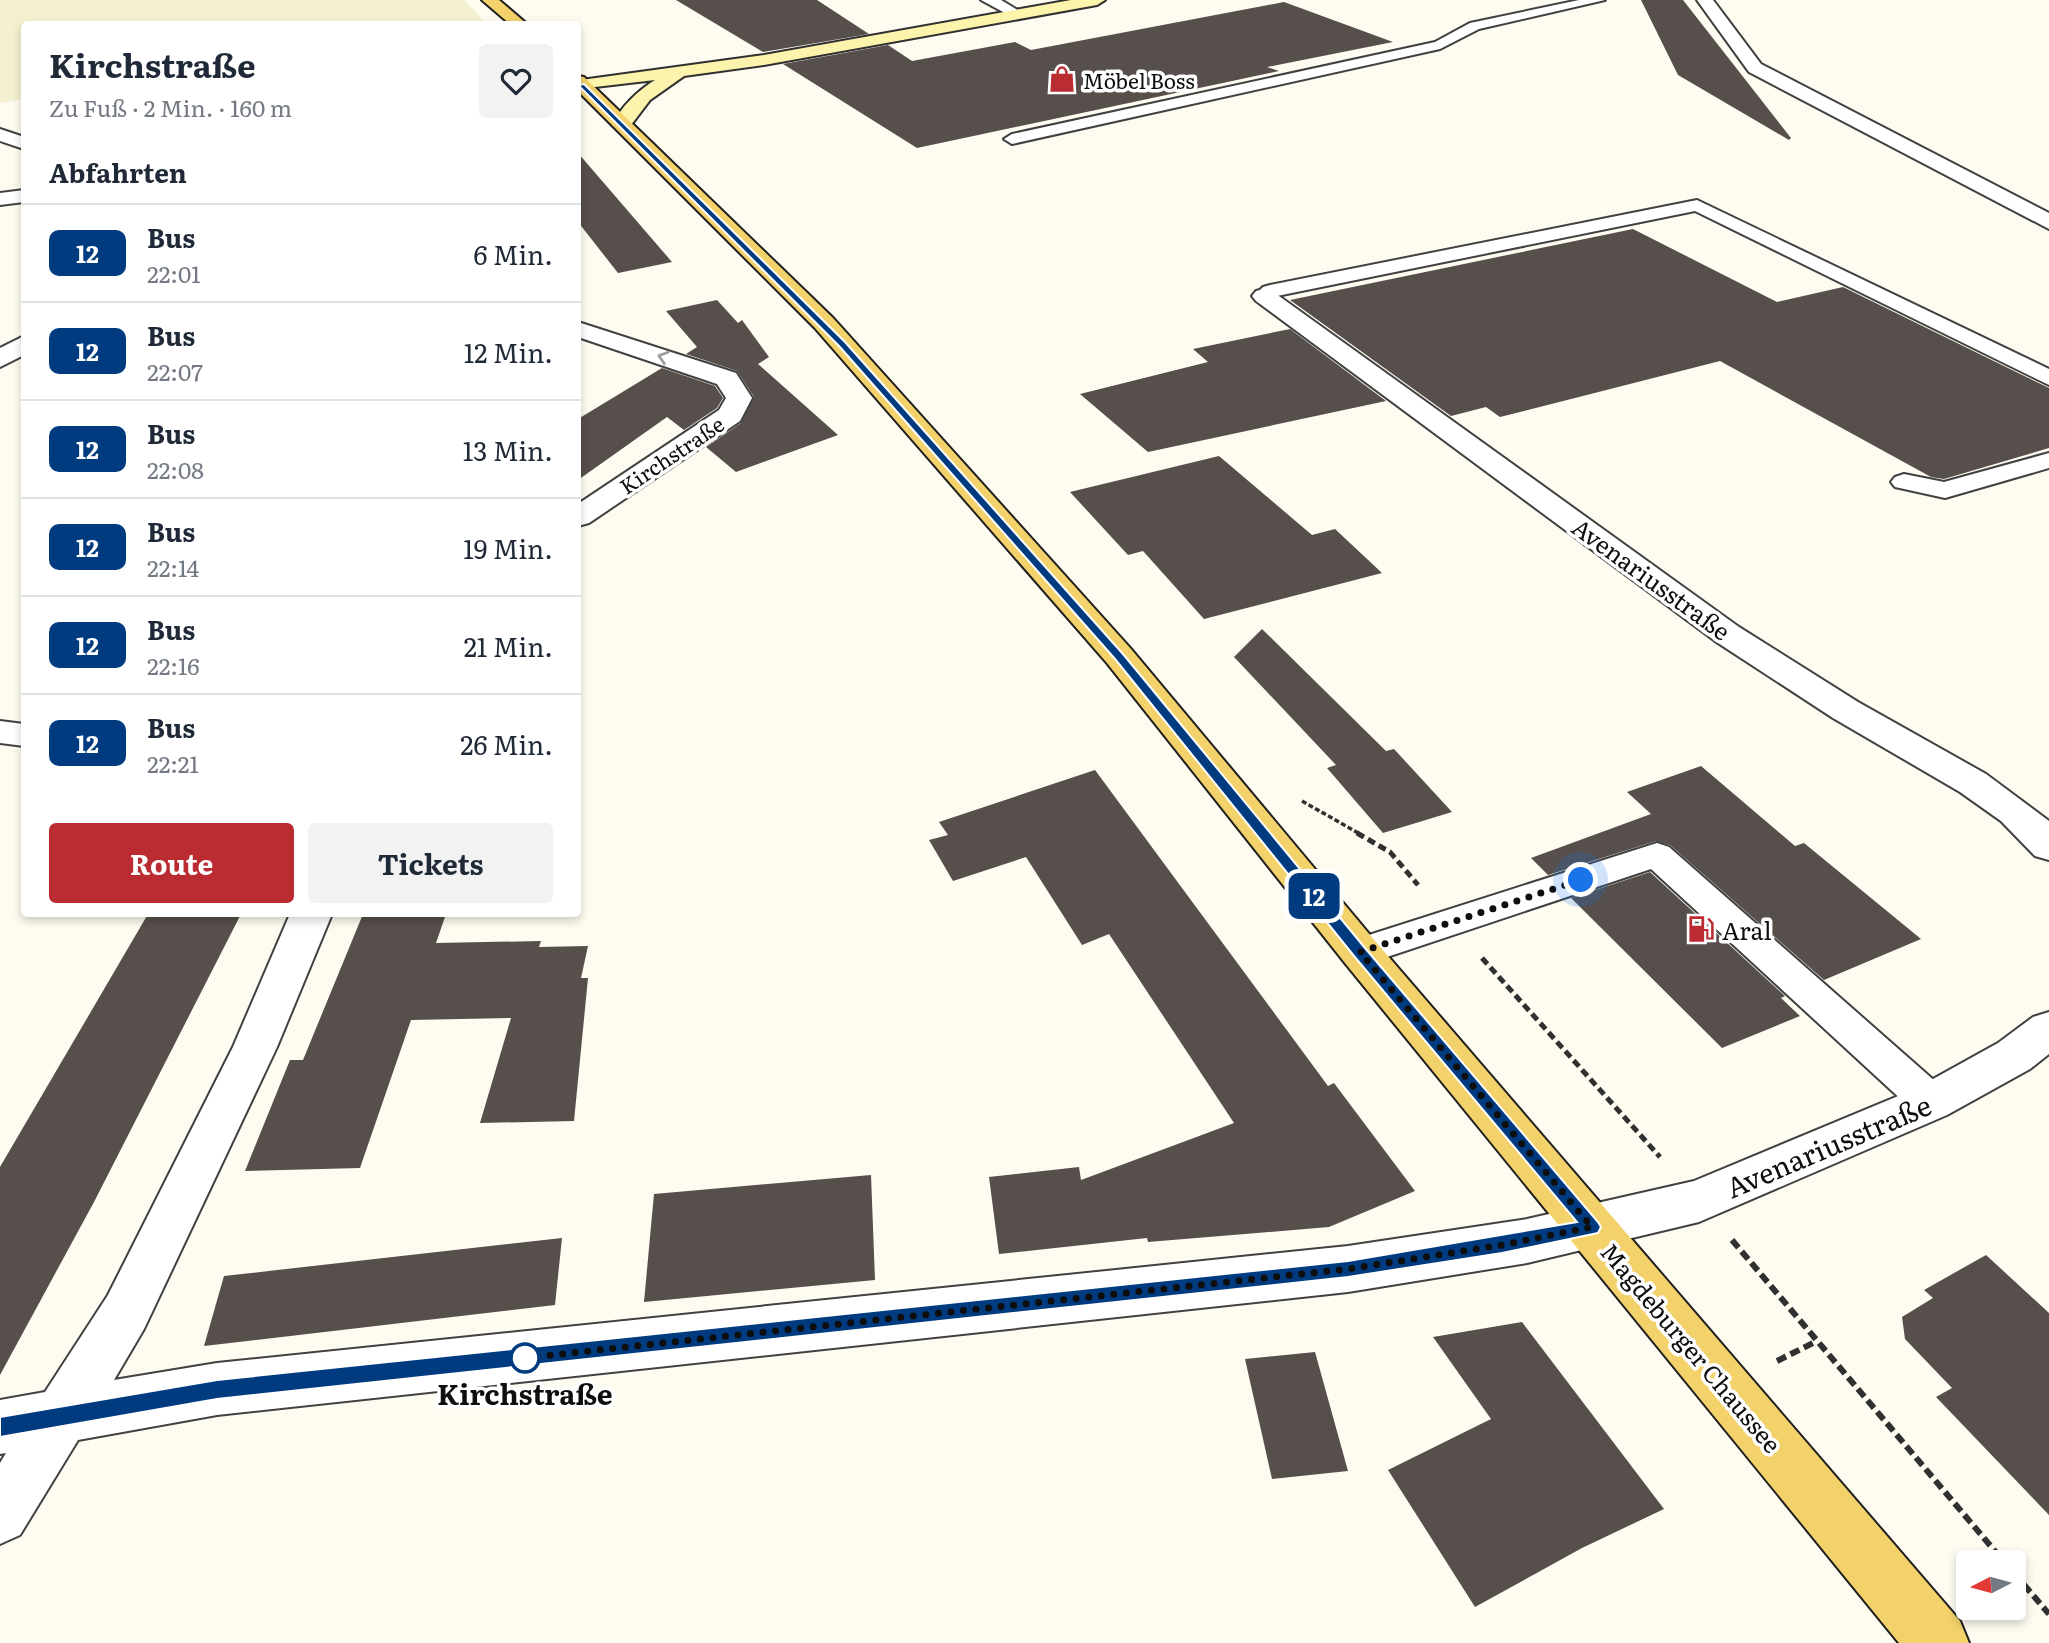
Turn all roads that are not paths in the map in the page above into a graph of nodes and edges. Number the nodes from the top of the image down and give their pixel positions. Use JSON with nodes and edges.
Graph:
{"nodes":[{"id":1,"x":490,"y":0,"type":"edge"},
{"id":2,"x":989,"y":0,"type":"edge"},
{"id":3,"x":1097,"y":0,"type":"edge"},
{"id":4,"x":1598,"y":0,"type":"edge"},
{"id":5,"x":1705,"y":0,"type":"edge"},
{"id":6,"x":1016,"y":14,"type":"junction"},
{"id":7,"x":515,"y":21,"type":"edge"},
{"id":8,"x":686,"y":71,"type":"junction"},
{"id":9,"x":581,"y":84,"type":"edge"},
{"id":10,"x":581,"y":86,"type":"edge"},
{"id":11,"x":621,"y":125,"type":"junction"},
{"id":12,"x":0,"y":135,"type":"edge"},
{"id":13,"x":1012,"y":139,"type":"dead end"},
{"id":14,"x":21,"y":143,"type":"edge"},
{"id":15,"x":21,"y":196,"type":"edge"},
{"id":16,"x":0,"y":199,"type":"edge"},
{"id":17,"x":2049,"y":222,"type":"edge"},
{"id":18,"x":1264,"y":296,"type":"joint"},
{"id":19,"x":581,"y":330,"type":"edge"},
{"id":20,"x":21,"y":346,"type":"edge"},
{"id":21,"x":0,"y":359,"type":"edge"},
{"id":22,"x":2049,"y":378,"type":"edge"},
{"id":23,"x":2049,"y":460,"type":"edge"},
{"id":24,"x":1904,"y":482,"type":"dead end"},
{"id":25,"x":581,"y":515,"type":"edge"},
{"id":26,"x":0,"y":732,"type":"edge"},
{"id":27,"x":21,"y":736,"type":"edge"},
{"id":28,"x":2049,"y":846,"type":"edge"},
{"id":29,"x":310,"y":917,"type":"edge"},
{"id":30,"x":1360,"y":952,"type":"junction"},
{"id":31,"x":2049,"y":1029,"type":"edge"},
{"id":32,"x":1931,"y":1102,"type":"junction"},
{"id":33,"x":1592,"y":1227,"type":"junction"},
{"id":34,"x":61,"y":1417,"type":"junction"},
{"id":35,"x":0,"y":1427,"type":"edge"},
{"id":36,"x":0,"y":1515,"type":"edge"},
{"id":37,"x":1938,"y":1643,"type":"edge"}],
"edges":[{"from":1,"to":7,"type":"main road"},
{"from":2,"to":6,"type":"street"},
{"from":3,"to":6,"type":"street"},
{"from":4,"to":13,"type":"lane"},
{"from":5,"to":17,"type":"street"},
{"from":6,"to":8,"type":"street"},
{"from":8,"to":9,"type":"street"},
{"from":8,"to":11,"type":"street"},
{"from":10,"to":11,"type":"main road","name":"Magdeburger Chaussee"},
{"from":11,"to":30,"type":"main road","name":"Magdeburger Chaussee"},
{"from":12,"to":14,"type":"street"},
{"from":15,"to":16,"type":"street"},
{"from":18,"to":22,"type":"lane"},
{"from":18,"to":28,"type":"street","name":"Avenariusstraße"},
{"from":25,"to":19,"type":"street","name":"Kirchstraße","one_way":true},
{"from":20,"to":21,"type":"street"},
{"from":23,"to":24,"type":"lane"},
{"from":26,"to":27,"type":"street"},
{"from":29,"to":34,"type":"street"},
{"from":30,"to":32,"type":"lane"},
{"from":30,"to":33,"type":"main road","name":"Magdeburger Chaussee"},
{"from":31,"to":32,"type":"street","name":"Avenariusstraße"},
{"from":32,"to":33,"type":"street","name":"Avenariusstraße"},
{"from":33,"to":34,"type":"street","name":"Avenariusstraße"},
{"from":33,"to":37,"type":"main road","name":"Magdeburger Chaussee"},
{"from":34,"to":35,"type":"street","name":"Avenariusstraße"},
{"from":34,"to":36,"type":"street"}]}
